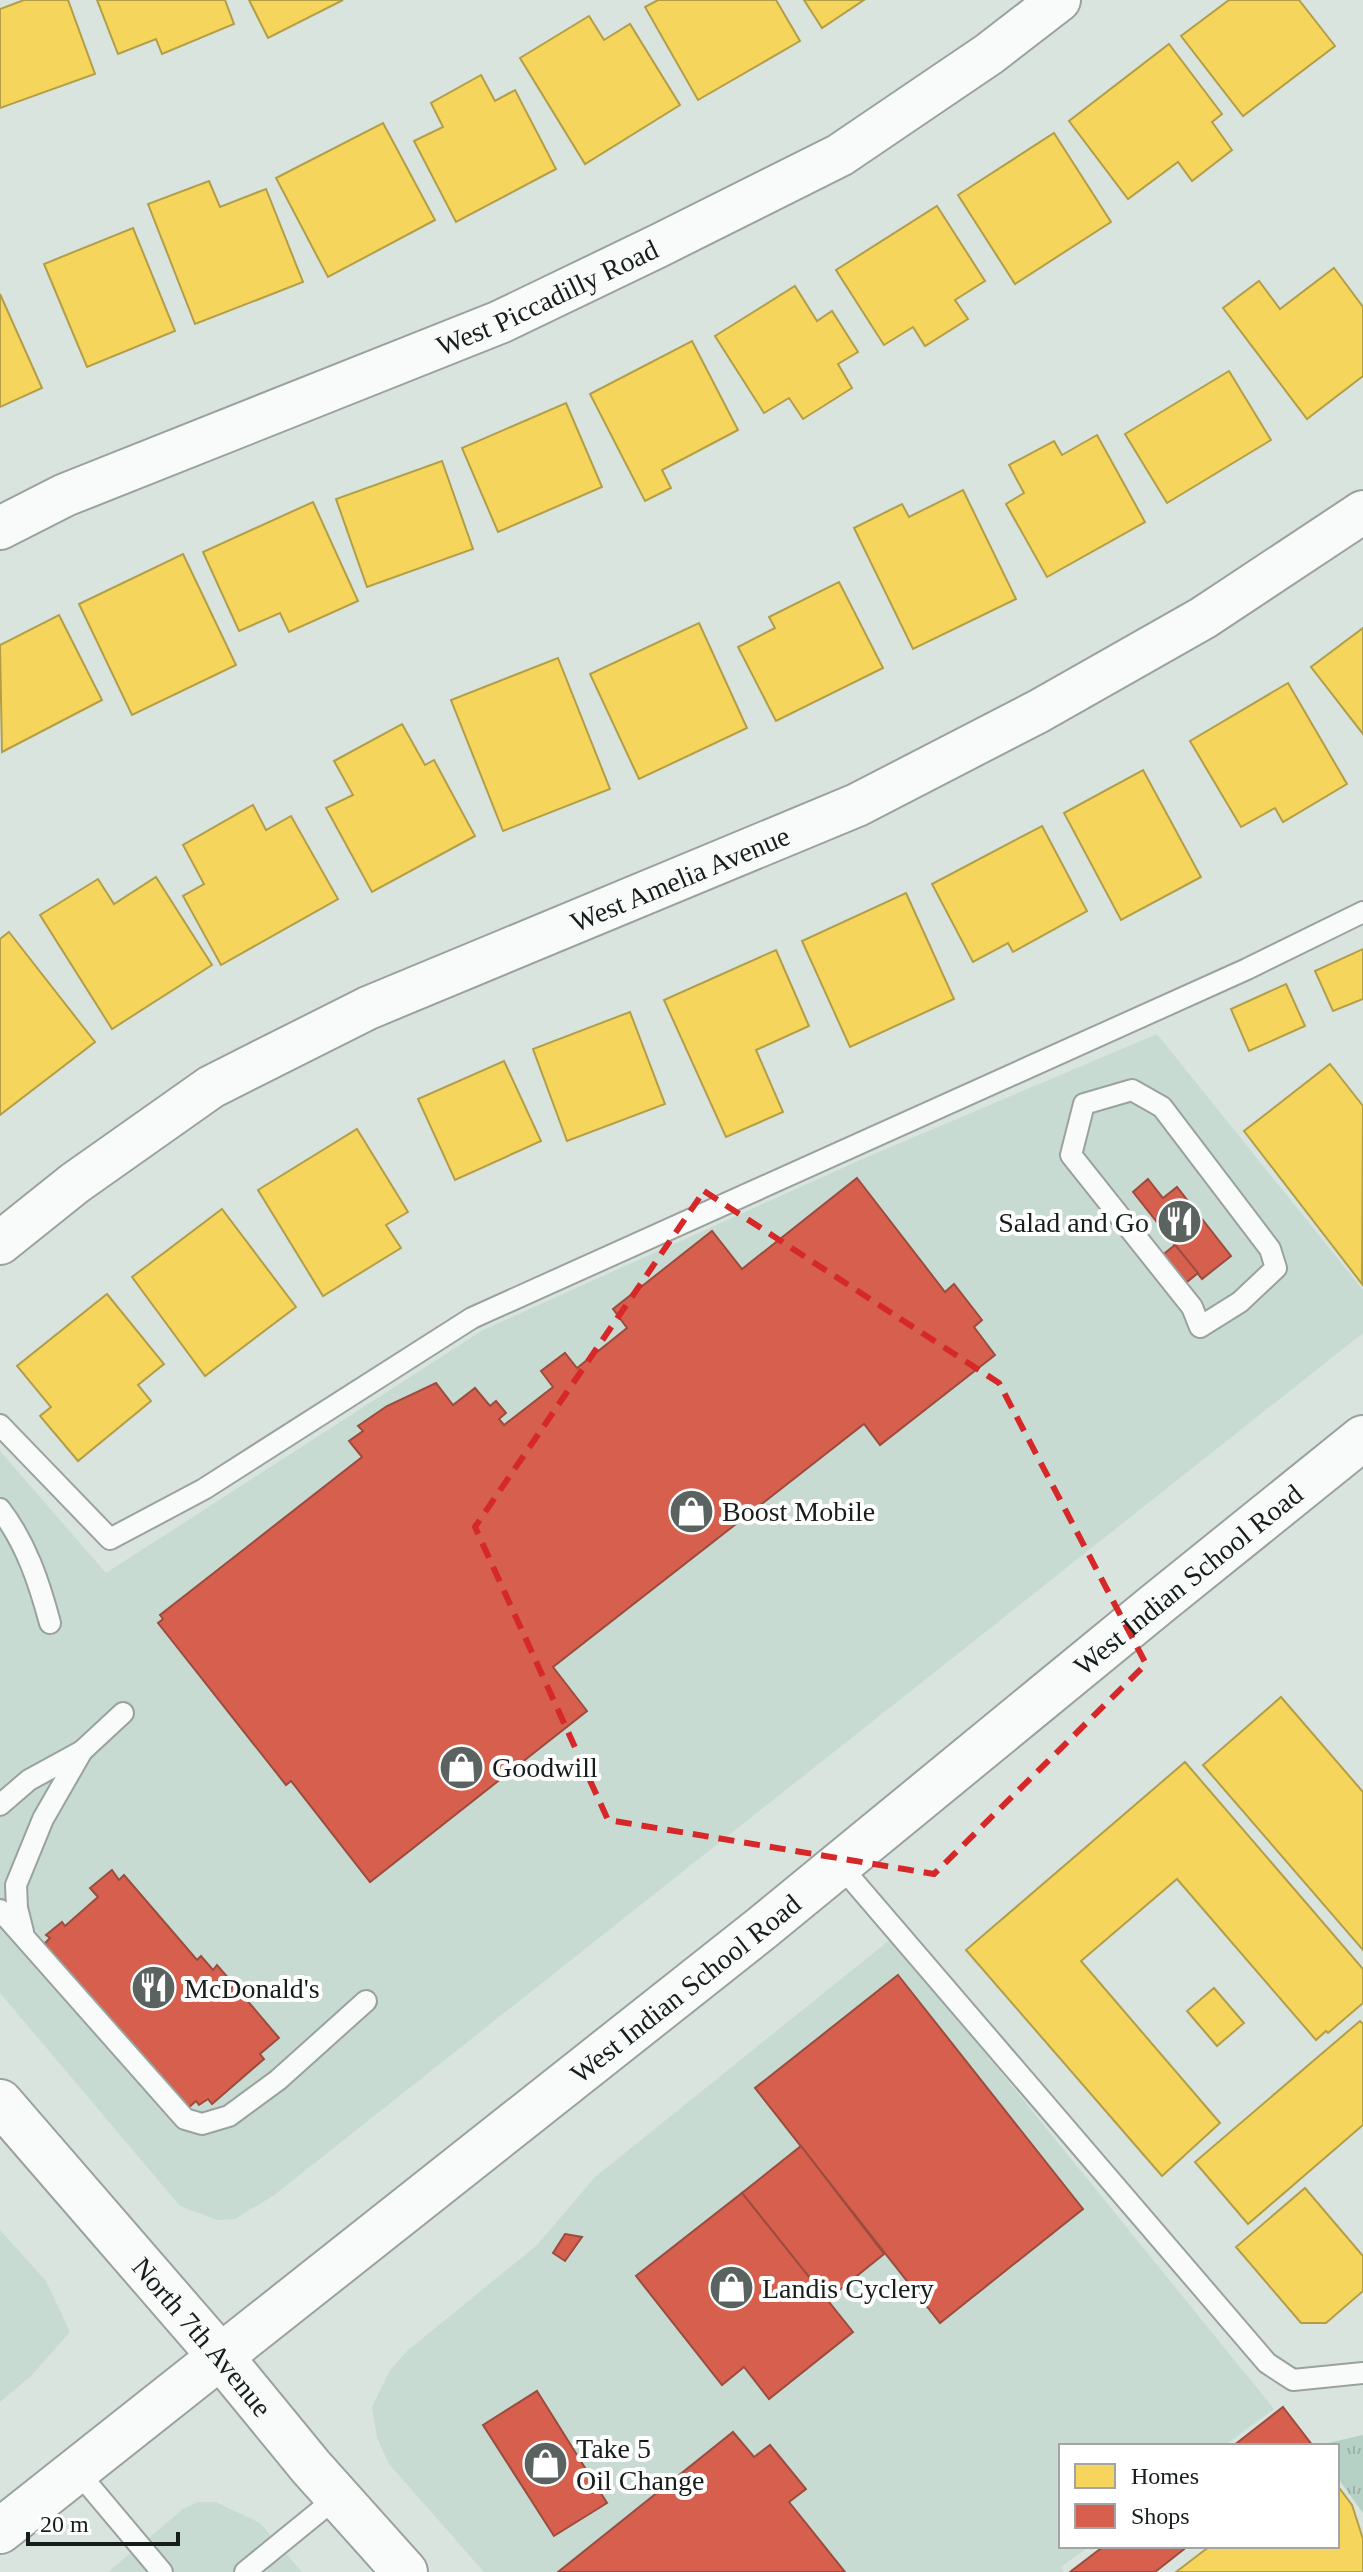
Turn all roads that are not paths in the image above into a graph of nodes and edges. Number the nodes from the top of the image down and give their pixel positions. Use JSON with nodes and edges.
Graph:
{"nodes":[{"id":1,"x":1059,"y":0,"type":"edge"},
{"id":2,"x":1363,"y":512,"type":"edge"},
{"id":3,"x":0,"y":528,"type":"edge"},
{"id":4,"x":1363,"y":912,"type":"edge"},
{"id":5,"x":0,"y":1243,"type":"edge"},
{"id":6,"x":1200,"y":1327,"type":"joint"},
{"id":7,"x":0,"y":1425,"type":"edge"},
{"id":8,"x":1363,"y":1438,"type":"edge"},
{"id":9,"x":0,"y":1509,"type":"edge"},
{"id":10,"x":50,"y":1623,"type":"dead end"},
{"id":11,"x":123,"y":1713,"type":"dead end"},
{"id":12,"x":82,"y":1751,"type":"junction"},
{"id":13,"x":0,"y":1805,"type":"edge"},
{"id":14,"x":838,"y":1863,"type":"junction"},
{"id":15,"x":0,"y":1910,"type":"edge"},
{"id":16,"x":24,"y":1936,"type":"junction"},
{"id":17,"x":366,"y":2001,"type":"dead end"},
{"id":18,"x":0,"y":2102,"type":"edge"},
{"id":19,"x":220,"y":2356,"type":"junction"},
{"id":20,"x":1363,"y":2373,"type":"edge"},
{"id":21,"x":77,"y":2471,"type":"junction"},
{"id":22,"x":337,"y":2497,"type":"junction"},
{"id":23,"x":0,"y":2531,"type":"edge"},
{"id":24,"x":162,"y":2572,"type":"edge"},
{"id":25,"x":245,"y":2572,"type":"edge"},
{"id":26,"x":405,"y":2572,"type":"edge"}],
"edges":[{"from":1,"to":3,"type":"street","name":"West Piccadilly Road"},
{"from":2,"to":5,"type":"street","name":"West Amelia Avenue"},
{"from":4,"to":7,"type":"lane"},
{"from":6,"to":6,"type":"lane"},
{"from":8,"to":14,"type":"main road","name":"West Indian School Road"},
{"from":9,"to":10,"type":"lane"},
{"from":11,"to":12,"type":"lane"},
{"from":12,"to":13,"type":"lane"},
{"from":12,"to":16,"type":"lane"},
{"from":14,"to":19,"type":"main road","name":"West Indian School Road"},
{"from":14,"to":20,"type":"lane"},
{"from":15,"to":16,"type":"lane"},
{"from":16,"to":17,"type":"lane"},
{"from":18,"to":19,"type":"main road","name":"North 7th Avenue"},
{"from":19,"to":21,"type":"main road","name":"West Indian School Road"},
{"from":19,"to":22,"type":"main road","name":"North 7th Avenue"},
{"from":21,"to":23,"type":"main road","name":"West Indian School Road"},
{"from":21,"to":24,"type":"lane"},
{"from":22,"to":25,"type":"lane"},
{"from":22,"to":26,"type":"main road","name":"North 7th Avenue"}]}
